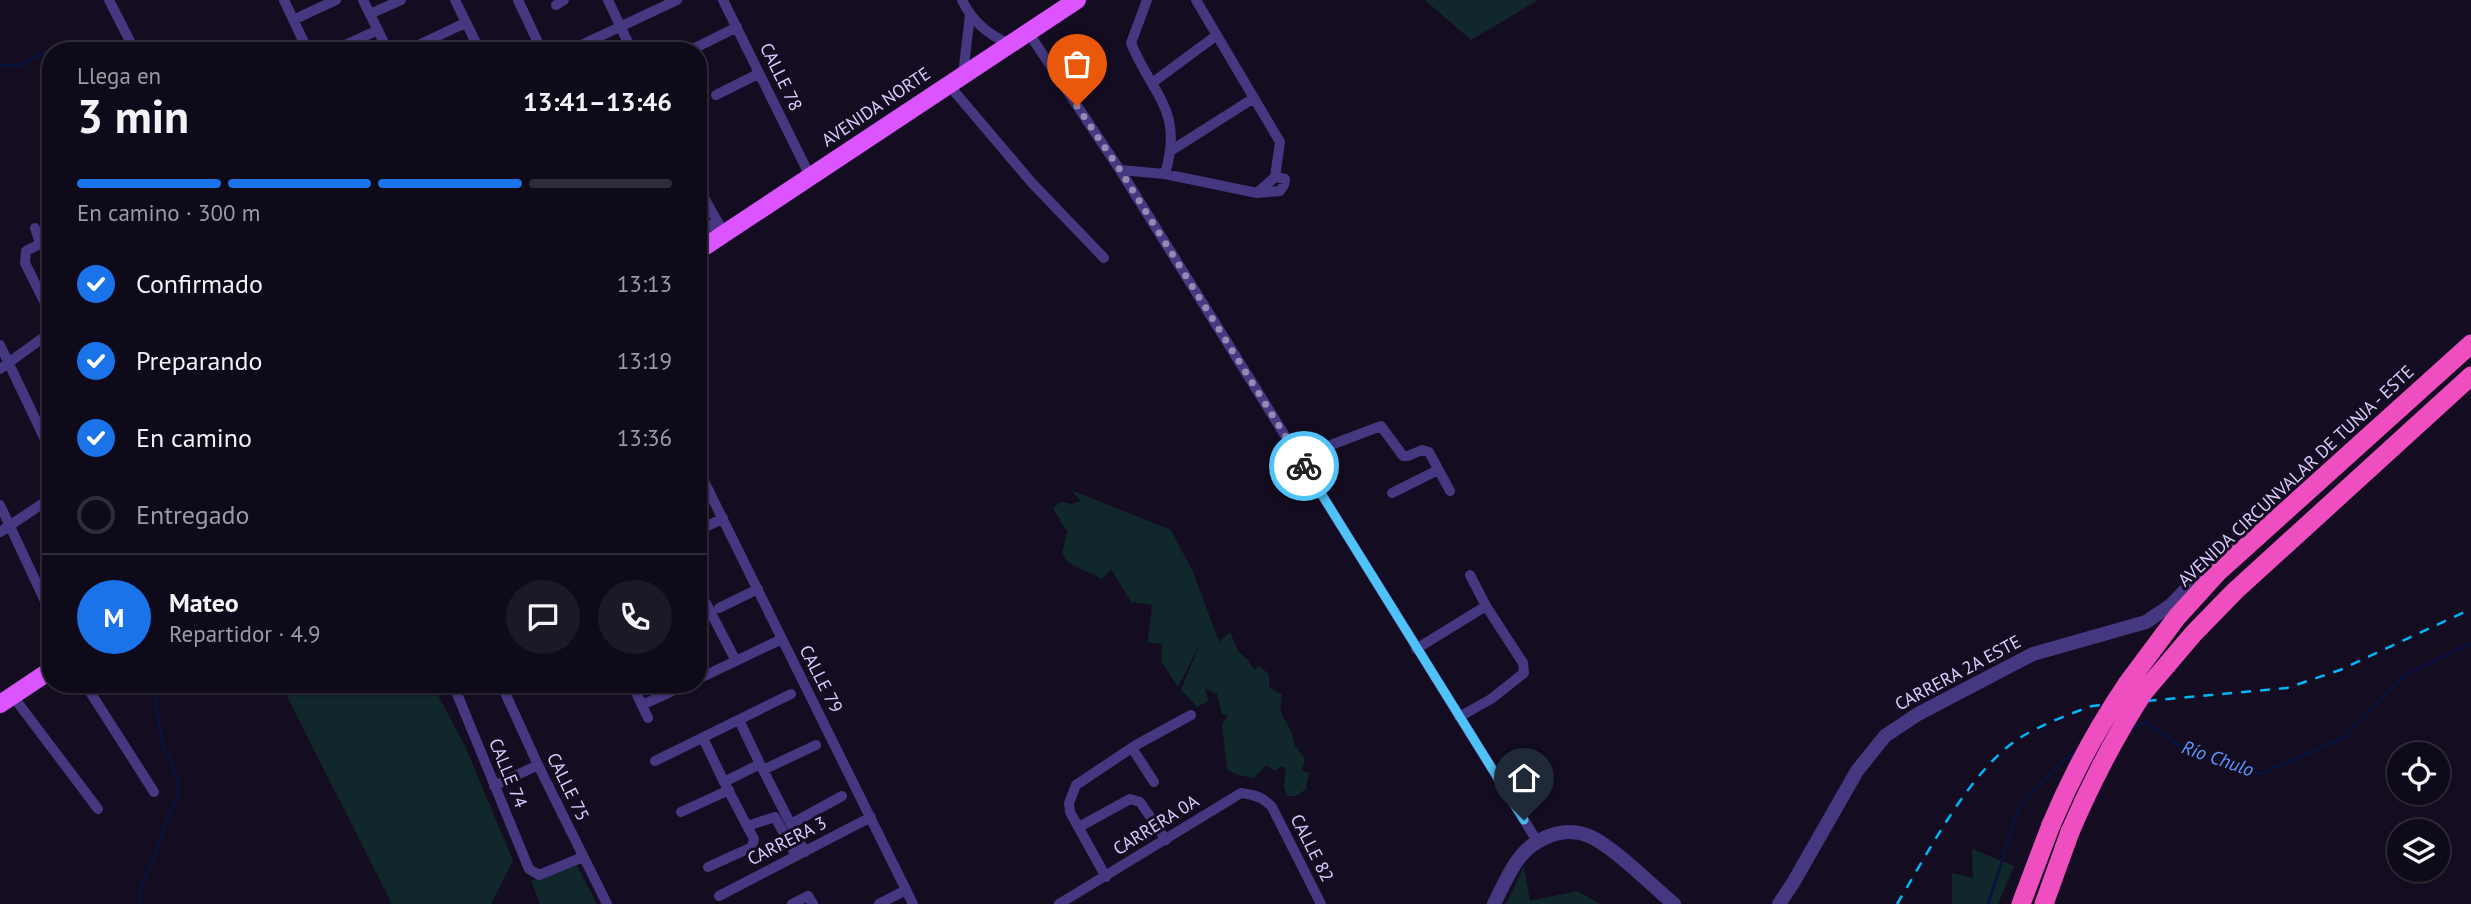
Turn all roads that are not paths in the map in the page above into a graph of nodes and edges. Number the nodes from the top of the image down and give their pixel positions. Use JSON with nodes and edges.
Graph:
{"nodes":[{"id":1,"x":109,"y":0,"type":"edge"},
{"id":2,"x":284,"y":0,"type":"edge"},
{"id":3,"x":336,"y":0,"type":"edge"},
{"id":4,"x":363,"y":0,"type":"edge"},
{"id":5,"x":401,"y":0,"type":"edge"},
{"id":6,"x":454,"y":0,"type":"edge"},
{"id":7,"x":518,"y":0,"type":"edge"},
{"id":8,"x":608,"y":0,"type":"edge"},
{"id":9,"x":677,"y":0,"type":"edge"},
{"id":10,"x":723,"y":0,"type":"edge"},
{"id":11,"x":962,"y":0,"type":"edge"},
{"id":12,"x":1066,"y":0,"type":"edge"},
{"id":13,"x":1077,"y":0,"type":"edge"},
{"id":14,"x":1147,"y":0,"type":"edge"},
{"id":15,"x":1195,"y":0,"type":"edge"},
{"id":16,"x":370,"y":14,"type":"junction"},
{"id":17,"x":970,"y":15,"type":"junction"},
{"id":18,"x":293,"y":20,"type":"junction"},
{"id":19,"x":465,"y":23,"type":"junction"},
{"id":20,"x":621,"y":27,"type":"junction"},
{"id":21,"x":737,"y":27,"type":"junction"},
{"id":22,"x":378,"y":30,"type":"junction"},
{"id":23,"x":1028,"y":32,"type":"junction"},
{"id":24,"x":1217,"y":35,"type":"junction"},
{"id":25,"x":130,"y":42,"type":"edge"},
{"id":26,"x":304,"y":42,"type":"edge"},
{"id":27,"x":352,"y":42,"type":"edge"},
{"id":28,"x":384,"y":42,"type":"edge"},
{"id":29,"x":425,"y":42,"type":"edge"},
{"id":30,"x":475,"y":42,"type":"edge"},
{"id":31,"x":538,"y":42,"type":"edge"},
{"id":32,"x":588,"y":42,"type":"edge"},
{"id":33,"x":628,"y":42,"type":"edge"},
{"id":34,"x":707,"y":42,"type":"edge"},
{"id":35,"x":1006,"y":43,"type":"junction"},
{"id":36,"x":959,"y":73,"type":"junction"},
{"id":37,"x":758,"y":74,"type":"junction"},
{"id":38,"x":1152,"y":83,"type":"junction"},
{"id":39,"x":716,"y":95,"type":"dead end"},
{"id":40,"x":1254,"y":98,"type":"junction"},
{"id":41,"x":1172,"y":150,"type":"junction"},
{"id":42,"x":807,"y":170,"type":"junction"},
{"id":43,"x":1120,"y":170,"type":"junction"},
{"id":44,"x":1166,"y":174,"type":"junction"},
{"id":45,"x":707,"y":203,"type":"edge"},
{"id":46,"x":719,"y":225,"type":"junction"},
{"id":47,"x":35,"y":228,"type":"dead end"},
{"id":48,"x":707,"y":230,"type":"edge"},
{"id":49,"x":707,"y":235,"type":"edge"},
{"id":50,"x":707,"y":245,"type":"edge"},
{"id":51,"x":1104,"y":258,"type":"dead end"},
{"id":52,"x":42,"y":298,"type":"edge"},
{"id":53,"x":42,"y":339,"type":"edge"},
{"id":54,"x":2471,"y":344,"type":"edge"},
{"id":55,"x":0,"y":345,"type":"edge"},
{"id":56,"x":4,"y":366,"type":"edge"},
{"id":57,"x":2471,"y":376,"type":"edge"},
{"id":58,"x":42,"y":434,"type":"edge"},
{"id":59,"x":1299,"y":457,"type":"junction"},
{"id":60,"x":1438,"y":470,"type":"junction"},
{"id":61,"x":707,"y":487,"type":"edge"},
{"id":62,"x":1450,"y":491,"type":"dead end"},
{"id":63,"x":1392,"y":493,"type":"dead end"},
{"id":64,"x":42,"y":504,"type":"edge"},
{"id":65,"x":0,"y":505,"type":"edge"},
{"id":66,"x":723,"y":518,"type":"junction"},
{"id":67,"x":707,"y":526,"type":"edge"},
{"id":68,"x":5,"y":529,"type":"edge"},
{"id":69,"x":2258,"y":537,"type":"junction"},
{"id":70,"x":1470,"y":575,"type":"dead end"},
{"id":71,"x":758,"y":589,"type":"junction"},
{"id":72,"x":42,"y":597,"type":"edge"},
{"id":73,"x":707,"y":605,"type":"edge"},
{"id":74,"x":1486,"y":606,"type":"junction"},
{"id":75,"x":719,"y":608,"type":"dead end"},
{"id":76,"x":782,"y":639,"type":"junction"},
{"id":77,"x":1416,"y":649,"type":"junction"},
{"id":78,"x":736,"y":661,"type":"junction"},
{"id":79,"x":707,"y":675,"type":"edge"},
{"id":80,"x":42,"y":676,"type":"edge"},
{"id":81,"x":42,"y":688,"type":"edge"},
{"id":82,"x":2135,"y":689,"type":"junction"},
{"id":83,"x":91,"y":693,"type":"edge"},
{"id":84,"x":457,"y":693,"type":"edge"},
{"id":85,"x":505,"y":693,"type":"edge"},
{"id":86,"x":636,"y":693,"type":"edge"},
{"id":87,"x":668,"y":693,"type":"edge"},
{"id":88,"x":791,"y":694,"type":"dead end"},
{"id":89,"x":18,"y":703,"type":"junction"},
{"id":90,"x":0,"y":704,"type":"edge"},
{"id":91,"x":642,"y":705,"type":"junction"},
{"id":92,"x":0,"y":715,"type":"edge"},
{"id":93,"x":1191,"y":715,"type":"dead end"},
{"id":94,"x":1459,"y":717,"type":"junction"},
{"id":95,"x":648,"y":718,"type":"dead end"},
{"id":96,"x":739,"y":720,"type":"junction"},
{"id":97,"x":703,"y":738,"type":"junction"},
{"id":98,"x":816,"y":745,"type":"dead end"},
{"id":99,"x":1132,"y":748,"type":"junction"},
{"id":100,"x":655,"y":761,"type":"dead end"},
{"id":101,"x":538,"y":765,"type":"junction"},
{"id":102,"x":761,"y":767,"type":"junction"},
{"id":103,"x":1154,"y":782,"type":"dead end"},
{"id":104,"x":494,"y":786,"type":"junction"},
{"id":105,"x":727,"y":786,"type":"junction"},
{"id":106,"x":154,"y":792,"type":"dead end"},
{"id":107,"x":842,"y":796,"type":"dead end"},
{"id":108,"x":1272,"y":807,"type":"joint"},
{"id":109,"x":98,"y":809,"type":"dead end"},
{"id":110,"x":681,"y":813,"type":"dead end"},
{"id":111,"x":871,"y":817,"type":"junction"},
{"id":112,"x":791,"y":824,"type":"junction"},
{"id":113,"x":747,"y":826,"type":"junction"},
{"id":114,"x":1079,"y":827,"type":"junction"},
{"id":115,"x":1166,"y":840,"type":"junction"},
{"id":116,"x":1537,"y":841,"type":"junction"},
{"id":117,"x":800,"y":854,"type":"junction"},
{"id":118,"x":583,"y":857,"type":"junction"},
{"id":119,"x":708,"y":867,"type":"dead end"},
{"id":120,"x":1106,"y":877,"type":"junction"},
{"id":121,"x":906,"y":890,"type":"junction"},
{"id":122,"x":719,"y":896,"type":"dead end"},
{"id":123,"x":1071,"y":901,"type":"edge"},
{"id":124,"x":607,"y":904,"type":"edge"},
{"id":125,"x":792,"y":904,"type":"edge"},
{"id":126,"x":813,"y":904,"type":"edge"},
{"id":127,"x":879,"y":904,"type":"edge"},
{"id":128,"x":913,"y":904,"type":"edge"},
{"id":129,"x":1059,"y":904,"type":"edge"},
{"id":130,"x":1321,"y":904,"type":"edge"},
{"id":131,"x":1494,"y":904,"type":"edge"},
{"id":132,"x":1674,"y":904,"type":"edge"},
{"id":133,"x":1779,"y":904,"type":"edge"},
{"id":134,"x":2021,"y":904,"type":"edge"},
{"id":135,"x":2044,"y":904,"type":"edge"}],
"edges":[{"from":1,"to":25,"type":"street"},
{"from":2,"to":18,"type":"street"},
{"from":3,"to":18,"type":"street"},
{"from":4,"to":16,"type":"street"},
{"from":5,"to":16,"type":"street"},
{"from":6,"to":19,"type":"street"},
{"from":7,"to":31,"type":"street"},
{"from":8,"to":20,"type":"street"},
{"from":9,"to":20,"type":"street"},
{"from":10,"to":21,"type":"street","name":"CALLE 78"},
{"from":11,"to":17,"type":"street"},
{"from":12,"to":35,"type":"main road","name":"AVENIDA NORTE"},
{"from":13,"to":23,"type":"main road","name":"AVENIDA NORTE"},
{"from":14,"to":38,"type":"street"},
{"from":15,"to":24,"type":"street"},
{"from":16,"to":22,"type":"street"},
{"from":17,"to":35,"type":"street"},
{"from":17,"to":36,"type":"street"},
{"from":18,"to":26,"type":"street"},
{"from":19,"to":29,"type":"street"},
{"from":19,"to":30,"type":"street"},
{"from":20,"to":32,"type":"street"},
{"from":20,"to":33,"type":"street"},
{"from":21,"to":34,"type":"street"},
{"from":21,"to":37,"type":"street","name":"CALLE 78"},
{"from":22,"to":27,"type":"street"},
{"from":22,"to":28,"type":"street"},
{"from":23,"to":35,"type":"main road","name":"AVENIDA NORTE"},
{"from":23,"to":43,"type":"street"},
{"from":24,"to":38,"type":"street"},
{"from":24,"to":40,"type":"street"},
{"from":35,"to":36,"type":"main road","name":"AVENIDA NORTE"},
{"from":36,"to":42,"type":"main road","name":"AVENIDA NORTE"},
{"from":36,"to":50,"type":"main road","name":"AVENIDA NORTE"},
{"from":36,"to":51,"type":"street"},
{"from":37,"to":39,"type":"street"},
{"from":37,"to":42,"type":"street","name":"CALLE 78"},
{"from":38,"to":41,"type":"street"},
{"from":40,"to":41,"type":"street"},
{"from":40,"to":44,"type":"street"},
{"from":41,"to":44,"type":"street"},
{"from":42,"to":46,"type":"main road","name":"AVENIDA NORTE"},
{"from":43,"to":44,"type":"street"},
{"from":43,"to":59,"type":"street"},
{"from":45,"to":46,"type":"street"},
{"from":46,"to":48,"type":"street"},
{"from":46,"to":49,"type":"main road","name":"AVENIDA NORTE"},
{"from":47,"to":52,"type":"street"},
{"from":53,"to":56,"type":"street"},
{"from":54,"to":69,"type":"highway","name":"AVENIDA CIRCUNVALAR DE TUNJA - ESTE"},
{"from":55,"to":56,"type":"street"},
{"from":56,"to":58,"type":"street"},
{"from":57,"to":82,"type":"highway","name":"AVENIDA CIRCUNVALAR DE TUNJA - ESTE"},
{"from":59,"to":60,"type":"street"},
{"from":59,"to":77,"type":"street"},
{"from":60,"to":62,"type":"street"},
{"from":60,"to":63,"type":"street"},
{"from":61,"to":66,"type":"street","name":"CALLE 79"},
{"from":64,"to":68,"type":"street"},
{"from":65,"to":68,"type":"street"},
{"from":66,"to":67,"type":"street"},
{"from":66,"to":71,"type":"street","name":"CALLE 79"},
{"from":68,"to":72,"type":"street"},
{"from":69,"to":82,"type":"highway","name":"AVENIDA CIRCUNVALAR DE TUNJA - ESTE"},
{"from":69,"to":133,"type":"street","name":"CARRERA 2A ESTE"},
{"from":70,"to":74,"type":"street"},
{"from":71,"to":75,"type":"street"},
{"from":71,"to":76,"type":"street","name":"CALLE 79"},
{"from":73,"to":78,"type":"street"},
{"from":74,"to":77,"type":"street"},
{"from":74,"to":94,"type":"street"},
{"from":76,"to":78,"type":"street"},
{"from":76,"to":111,"type":"street","name":"CALLE 79"},
{"from":77,"to":94,"type":"street"},
{"from":78,"to":79,"type":"street"},
{"from":80,"to":90,"type":"main road"},
{"from":81,"to":89,"type":"main road"},
{"from":82,"to":134,"type":"highway","name":"AVENIDA CIRCUNVALAR DE TUNJA - ESTE","bridge":true},
{"from":82,"to":135,"type":"highway","name":"AVENIDA CIRCUNVALAR DE TUNJA - ESTE","bridge":true},
{"from":83,"to":106,"type":"street"},
{"from":84,"to":104,"type":"street","name":"CALLE 74"},
{"from":85,"to":101,"type":"street","name":"CALLE 75"},
{"from":86,"to":91,"type":"street"},
{"from":87,"to":91,"type":"street"},
{"from":88,"to":96,"type":"street"},
{"from":89,"to":92,"type":"main road"},
{"from":89,"to":109,"type":"street"},
{"from":91,"to":95,"type":"street"},
{"from":93,"to":99,"type":"street"},
{"from":94,"to":116,"type":"street"},
{"from":96,"to":97,"type":"street"},
{"from":96,"to":102,"type":"street"},
{"from":97,"to":100,"type":"street"},
{"from":97,"to":105,"type":"street"},
{"from":98,"to":102,"type":"street"},
{"from":99,"to":103,"type":"street"},
{"from":99,"to":114,"type":"street"},
{"from":101,"to":104,"type":"street"},
{"from":101,"to":118,"type":"street","name":"CALLE 75"},
{"from":102,"to":105,"type":"street"},
{"from":102,"to":112,"type":"street"},
{"from":104,"to":118,"type":"street","name":"CALLE 74"},
{"from":105,"to":110,"type":"street"},
{"from":105,"to":113,"type":"street"},
{"from":107,"to":112,"type":"street"},
{"from":108,"to":115,"type":"street","name":"CARRERA 0A"},
{"from":108,"to":130,"type":"street","name":"CALLE 82"},
{"from":111,"to":117,"type":"street","name":"CARRERA 3"},
{"from":111,"to":121,"type":"street","name":"CALLE 79"},
{"from":112,"to":117,"type":"street"},
{"from":113,"to":117,"type":"street"},
{"from":113,"to":119,"type":"street"},
{"from":114,"to":115,"type":"street"},
{"from":114,"to":120,"type":"street"},
{"from":115,"to":120,"type":"street","name":"CARRERA 0A"},
{"from":116,"to":131,"type":"street"},
{"from":116,"to":132,"type":"street"},
{"from":117,"to":122,"type":"street","name":"CARRERA 3"},
{"from":118,"to":124,"type":"street","name":"CALLE 75"},
{"from":120,"to":123,"type":"street","name":"CARRERA 0A"},
{"from":121,"to":127,"type":"street"},
{"from":121,"to":128,"type":"street","name":"CALLE 79"},
{"from":123,"to":129,"type":"street","name":"CARRERA 0A"},
{"from":125,"to":126,"type":"street"}]}
